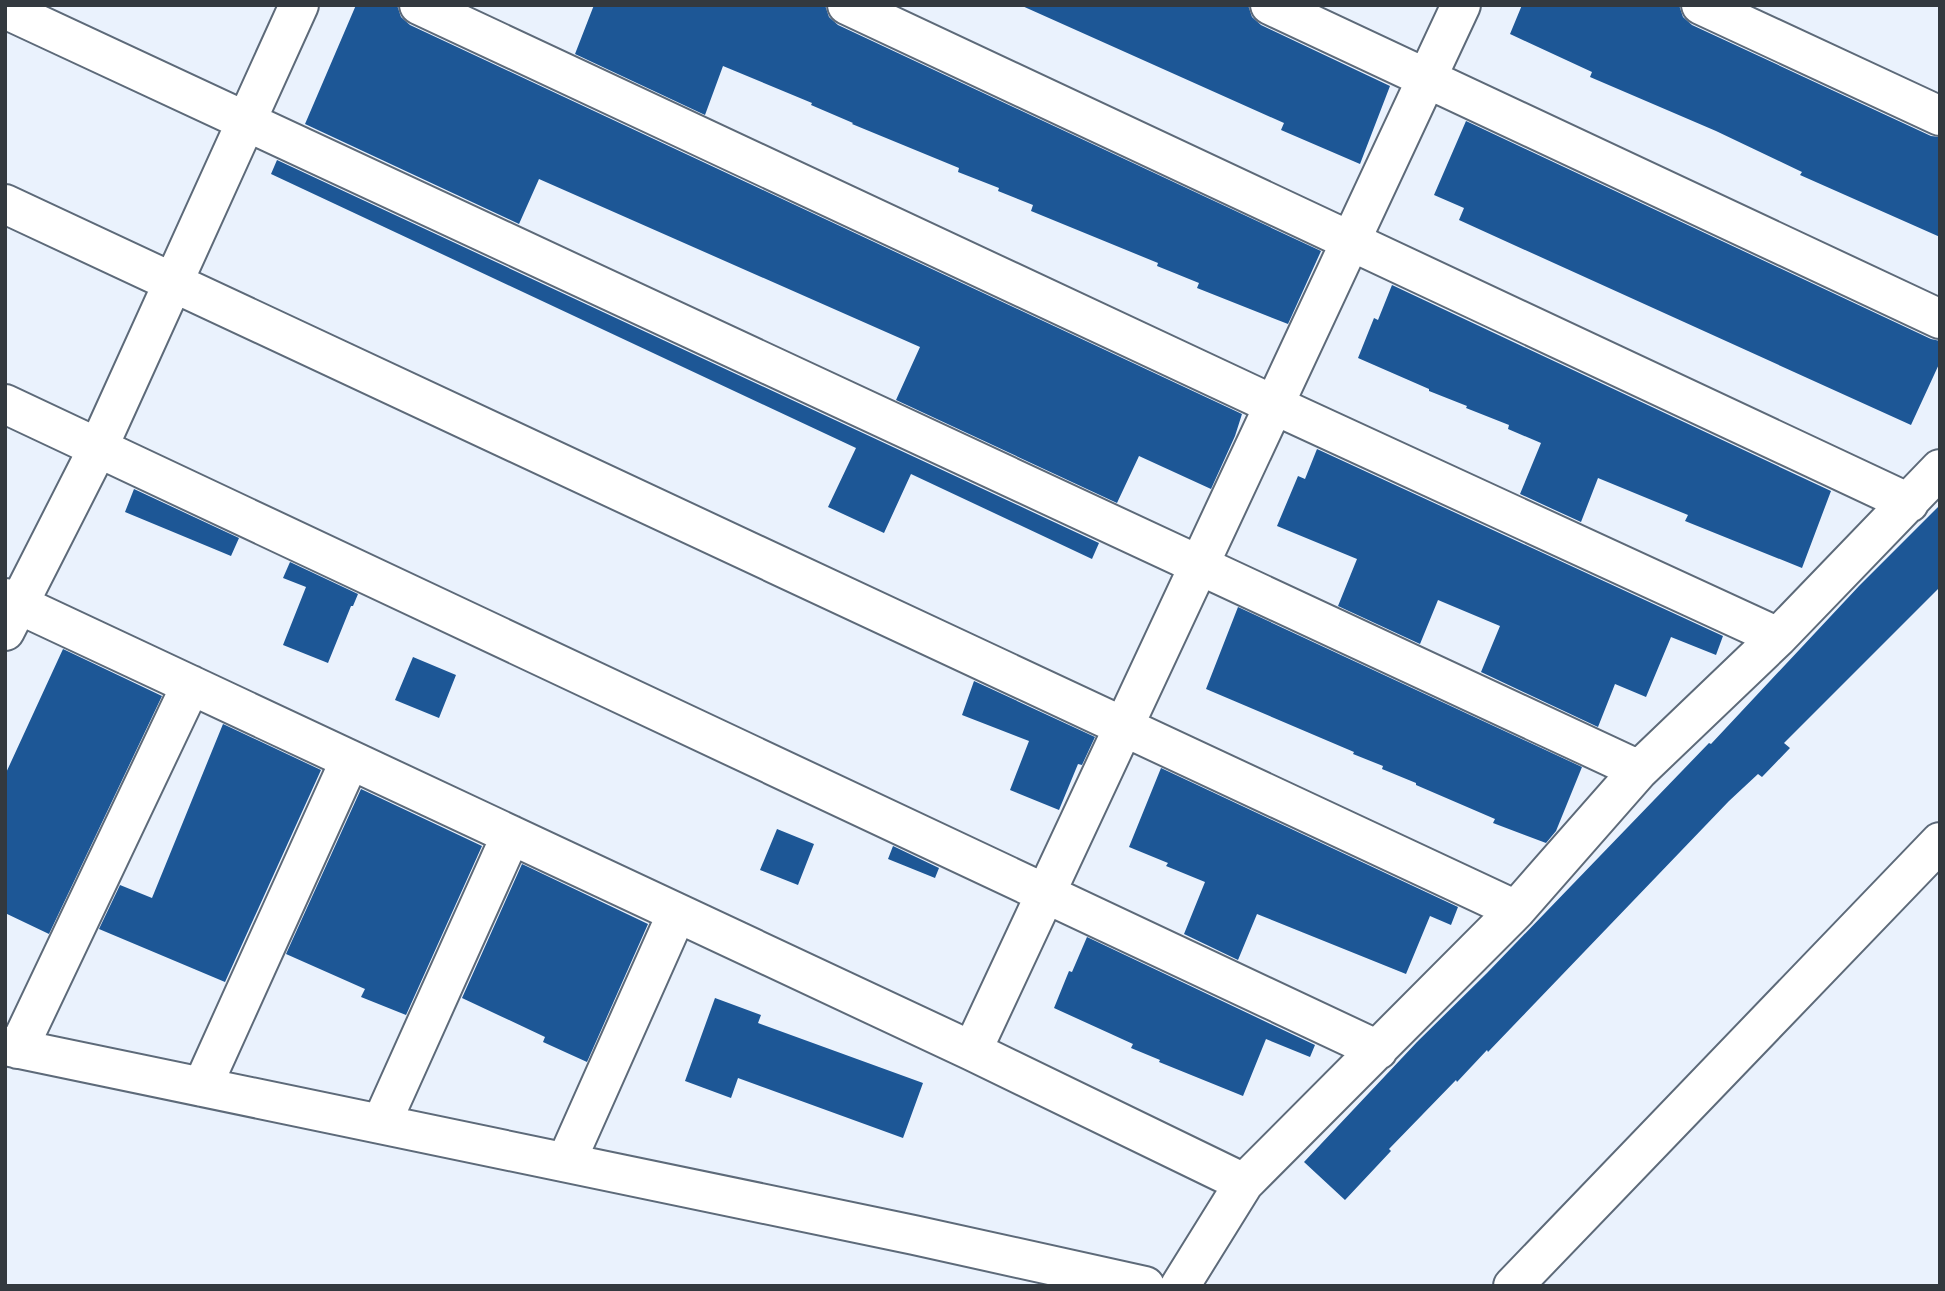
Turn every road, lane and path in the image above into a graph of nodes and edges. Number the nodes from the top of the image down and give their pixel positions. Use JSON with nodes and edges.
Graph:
{"nodes":[{"id":1,"x":299,"y":5,"type":"edge"},
{"id":2,"x":419,"y":5,"type":"edge"},
{"id":3,"x":846,"y":5,"type":"edge"},
{"id":4,"x":1270,"y":5,"type":"edge"},
{"id":5,"x":1461,"y":5,"type":"edge"},
{"id":6,"x":1701,"y":5,"type":"edge"},
{"id":7,"x":5,"y":9,"type":"edge"},
{"id":8,"x":1427,"y":78,"type":"junction"},
{"id":9,"x":1940,"y":116,"type":"edge"},
{"id":10,"x":246,"y":121,"type":"junction"},
{"id":11,"x":5,"y":204,"type":"edge"},
{"id":12,"x":1351,"y":241,"type":"junction"},
{"id":13,"x":173,"y":283,"type":"junction"},
{"id":14,"x":1940,"y":319,"type":"edge"},
{"id":15,"x":5,"y":404,"type":"edge"},
{"id":16,"x":1274,"y":405,"type":"junction"},
{"id":17,"x":98,"y":448,"type":"junction"},
{"id":18,"x":1940,"y":469,"type":"edge"},
{"id":19,"x":1909,"y":503,"type":"junction"},
{"id":20,"x":1199,"y":565,"type":"junction"},
{"id":21,"x":10,"y":611,"type":"edge"},
{"id":22,"x":1778,"y":637,"type":"junction"},
{"id":23,"x":191,"y":685,"type":"junction"},
{"id":24,"x":1124,"y":727,"type":"junction"},
{"id":25,"x":351,"y":760,"type":"junction"},
{"id":26,"x":1639,"y":770,"type":"junction"},
{"id":27,"x":511,"y":835,"type":"junction"},
{"id":28,"x":1940,"y":842,"type":"edge"},
{"id":29,"x":1046,"y":894,"type":"junction"},
{"id":30,"x":1516,"y":910,"type":"junction"},
{"id":31,"x":677,"y":913,"type":"junction"},
{"id":32,"x":11,"y":1047,"type":"edge"},
{"id":33,"x":1378,"y":1050,"type":"junction"},
{"id":34,"x":972,"y":1051,"type":"junction"},
{"id":35,"x":202,"y":1087,"type":"junction"},
{"id":36,"x":381,"y":1124,"type":"junction"},
{"id":37,"x":566,"y":1162,"type":"junction"},
{"id":38,"x":1244,"y":1183,"type":"junction"},
{"id":39,"x":1145,"y":1286,"type":"edge"},
{"id":40,"x":1180,"y":1286,"type":"edge"},
{"id":41,"x":1513,"y":1286,"type":"edge"}],
"edges":[{"from":1,"to":10,"type":"street"},
{"from":2,"to":16,"type":"street"},
{"from":3,"to":12,"type":"street"},
{"from":4,"to":8,"type":"street"},
{"from":5,"to":8,"type":"street"},
{"from":6,"to":9,"type":"street"},
{"from":7,"to":10,"type":"street"},
{"from":8,"to":12,"type":"street"},
{"from":8,"to":14,"type":"street"},
{"from":10,"to":13,"type":"street"},
{"from":10,"to":20,"type":"street"},
{"from":11,"to":13,"type":"street"},
{"from":12,"to":16,"type":"street"},
{"from":12,"to":19,"type":"street"},
{"from":13,"to":17,"type":"street"},
{"from":13,"to":24,"type":"street"},
{"from":15,"to":17,"type":"street"},
{"from":16,"to":20,"type":"street"},
{"from":16,"to":22,"type":"street"},
{"from":17,"to":21,"type":"street"},
{"from":17,"to":29,"type":"street"},
{"from":18,"to":19,"type":"street"},
{"from":19,"to":22,"type":"street"},
{"from":20,"to":24,"type":"street"},
{"from":20,"to":26,"type":"street"},
{"from":21,"to":23,"type":"street"},
{"from":22,"to":26,"type":"street"},
{"from":23,"to":25,"type":"street"},
{"from":23,"to":32,"type":"street"},
{"from":24,"to":29,"type":"street"},
{"from":24,"to":30,"type":"street"},
{"from":25,"to":27,"type":"street"},
{"from":25,"to":35,"type":"street"},
{"from":26,"to":30,"type":"street"},
{"from":27,"to":31,"type":"street"},
{"from":27,"to":36,"type":"street"},
{"from":28,"to":41,"type":"street"},
{"from":29,"to":33,"type":"street"},
{"from":29,"to":34,"type":"street"},
{"from":30,"to":33,"type":"street"},
{"from":31,"to":34,"type":"street"},
{"from":31,"to":37,"type":"street"},
{"from":32,"to":35,"type":"street"},
{"from":33,"to":38,"type":"street"},
{"from":34,"to":38,"type":"street"},
{"from":35,"to":36,"type":"street"},
{"from":36,"to":37,"type":"street"},
{"from":37,"to":39,"type":"street"},
{"from":38,"to":40,"type":"street"}]}
